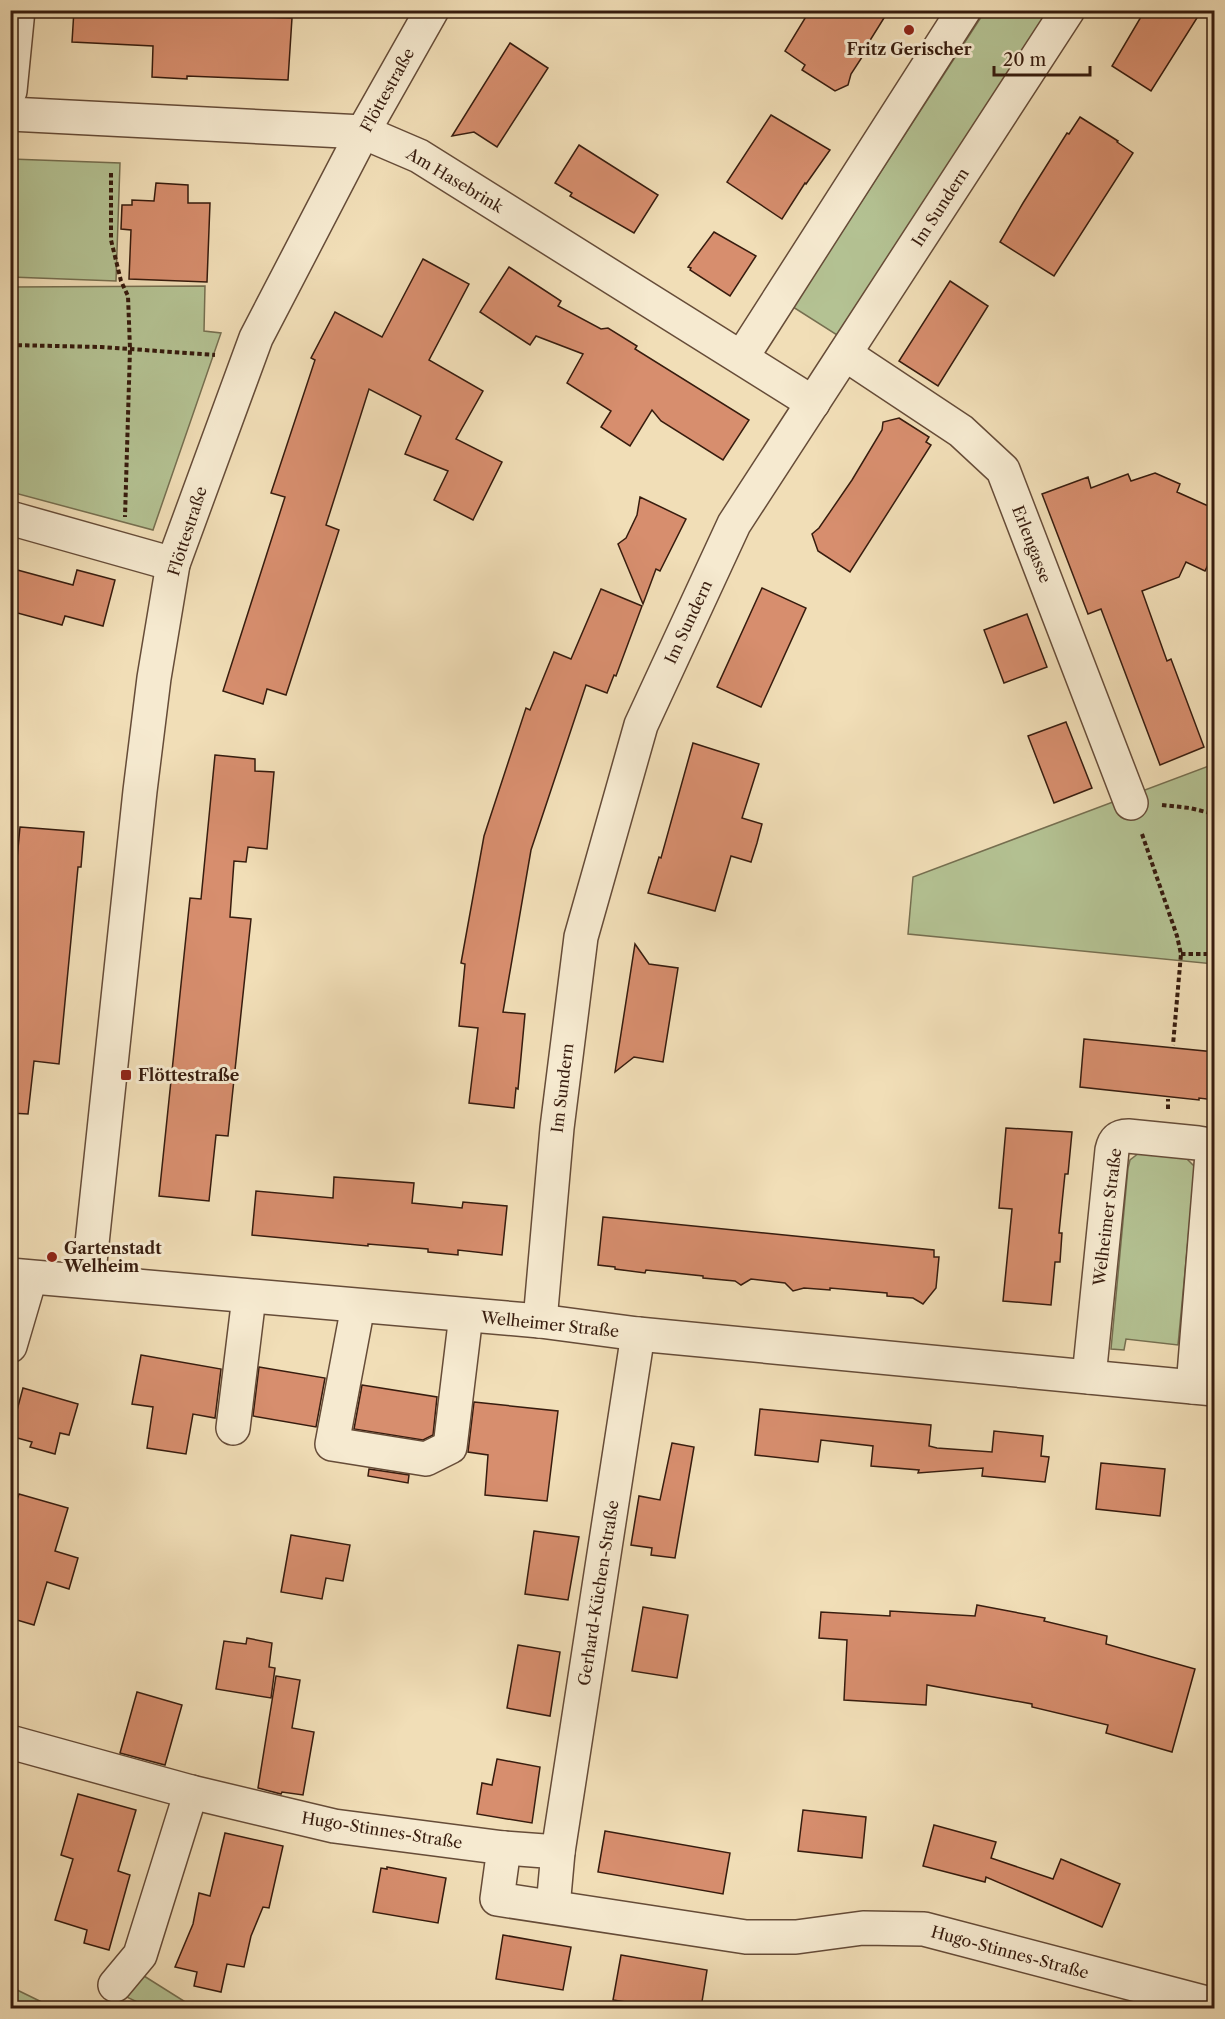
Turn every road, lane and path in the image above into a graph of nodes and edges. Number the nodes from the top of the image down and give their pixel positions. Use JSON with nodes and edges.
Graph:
{"nodes":[{"id":1,"x":18,"y":10,"type":"edge"},
{"id":2,"x":432,"y":10,"type":"edge"},
{"id":3,"x":964,"y":10,"type":"edge"},
{"id":4,"x":1068,"y":10,"type":"edge"},
{"id":5,"x":10,"y":90,"type":"edge"},
{"id":6,"x":10,"y":114,"type":"edge"},
{"id":7,"x":363,"y":132,"type":"junction"},
{"id":8,"x":111,"y":173,"type":"dead end"},
{"id":9,"x":10,"y":345,"type":"edge"},
{"id":10,"x":130,"y":349,"type":"junction"},
{"id":11,"x":845,"y":354,"type":"junction"},
{"id":12,"x":742,"y":357,"type":"junction"},
{"id":13,"x":248,"y":358,"type":"junction"},
{"id":14,"x":813,"y":403,"type":"junction"},
{"id":15,"x":10,"y":518,"type":"edge"},
{"id":16,"x":124,"y":550,"type":"junction"},
{"id":17,"x":174,"y":564,"type":"junction"},
{"id":18,"x":1131,"y":802,"type":"junction"},
{"id":19,"x":1215,"y":814,"type":"edge"},
{"id":20,"x":1181,"y":954,"type":"junction"},
{"id":21,"x":1215,"y":954,"type":"edge"},
{"id":22,"x":1173,"y":1045,"type":"dead end"},
{"id":23,"x":20,"y":1276,"type":"edge"},
{"id":24,"x":88,"y":1281,"type":"junction"},
{"id":25,"x":249,"y":1296,"type":"junction"},
{"id":26,"x":358,"y":1306,"type":"junction"},
{"id":27,"x":466,"y":1315,"type":"junction"},
{"id":28,"x":540,"y":1322,"type":"junction"},
{"id":29,"x":638,"y":1334,"type":"junction"},
{"id":30,"x":10,"y":1346,"type":"edge"},
{"id":31,"x":1089,"y":1377,"type":"junction"},
{"id":32,"x":1204,"y":1388,"type":"edge"},
{"id":33,"x":233,"y":1428,"type":"dead end"},
{"id":34,"x":10,"y":1742,"type":"edge"},
{"id":35,"x":191,"y":1792,"type":"junction"},
{"id":36,"x":504,"y":1848,"type":"junction"},
{"id":37,"x":558,"y":1852,"type":"junction"},
{"id":38,"x":553,"y":1907,"type":"junction"},
{"id":39,"x":115,"y":1985,"type":"dead end"},
{"id":40,"x":1215,"y":2005,"type":"edge"}],
"edges":[{"from":1,"to":5,"type":"street"},
{"from":2,"to":7,"type":"street","name":"Flöttestraße"},
{"from":3,"to":12,"type":"street"},
{"from":4,"to":11,"type":"street","name":"Im Sundern"},
{"from":6,"to":7,"type":"street","name":"Am Hasebrink"},
{"from":7,"to":12,"type":"street","name":"Am Hasebrink"},
{"from":7,"to":13,"type":"street","name":"Flöttestraße"},
{"from":8,"to":10,"type":"path"},
{"from":9,"to":10,"type":"path"},
{"from":10,"to":13,"type":"path"},
{"from":10,"to":16,"type":"path"},
{"from":11,"to":14,"type":"street","name":"Im Sundern"},
{"from":11,"to":18,"type":"street","name":"Erlengasse"},
{"from":12,"to":14,"type":"street","name":"Am Hasebrink"},
{"from":13,"to":17,"type":"street","name":"Flöttestraße"},
{"from":14,"to":28,"type":"street","name":"Im Sundern"},
{"from":15,"to":16,"type":"street"},
{"from":16,"to":17,"type":"street"},
{"from":17,"to":24,"type":"street","name":"Flöttestraße"},
{"from":18,"to":19,"type":"path"},
{"from":18,"to":20,"type":"path"},
{"from":20,"to":21,"type":"path"},
{"from":20,"to":22,"type":"path"},
{"from":23,"to":24,"type":"street","name":"Welheimer Straße"},
{"from":23,"to":30,"type":"street"},
{"from":24,"to":25,"type":"street","name":"Welheimer Straße"},
{"from":25,"to":26,"type":"street","name":"Welheimer Straße"},
{"from":25,"to":33,"type":"street"},
{"from":26,"to":27,"type":"street","name":"Welheimer Straße"},
{"from":26,"to":27,"type":"street"},
{"from":27,"to":28,"type":"street","name":"Welheimer Straße"},
{"from":28,"to":29,"type":"street","name":"Welheimer Straße"},
{"from":29,"to":31,"type":"street","name":"Welheimer Straße"},
{"from":29,"to":37,"type":"street","name":"Gerhard-Küchen-Straße"},
{"from":31,"to":32,"type":"street","name":"Welheimer Straße"},
{"from":31,"to":32,"type":"street","name":"Welheimer Straße"},
{"from":34,"to":35,"type":"street","name":"Hugo-Stinnes-Straße"},
{"from":35,"to":36,"type":"street","name":"Hugo-Stinnes-Straße"},
{"from":35,"to":39,"type":"street"},
{"from":36,"to":37,"type":"street","name":"Hugo-Stinnes-Straße"},
{"from":36,"to":38,"type":"street","name":"Hugo-Stinnes-Straße"},
{"from":37,"to":38,"type":"street"},
{"from":38,"to":40,"type":"street","name":"Hugo-Stinnes-Straße"}]}
